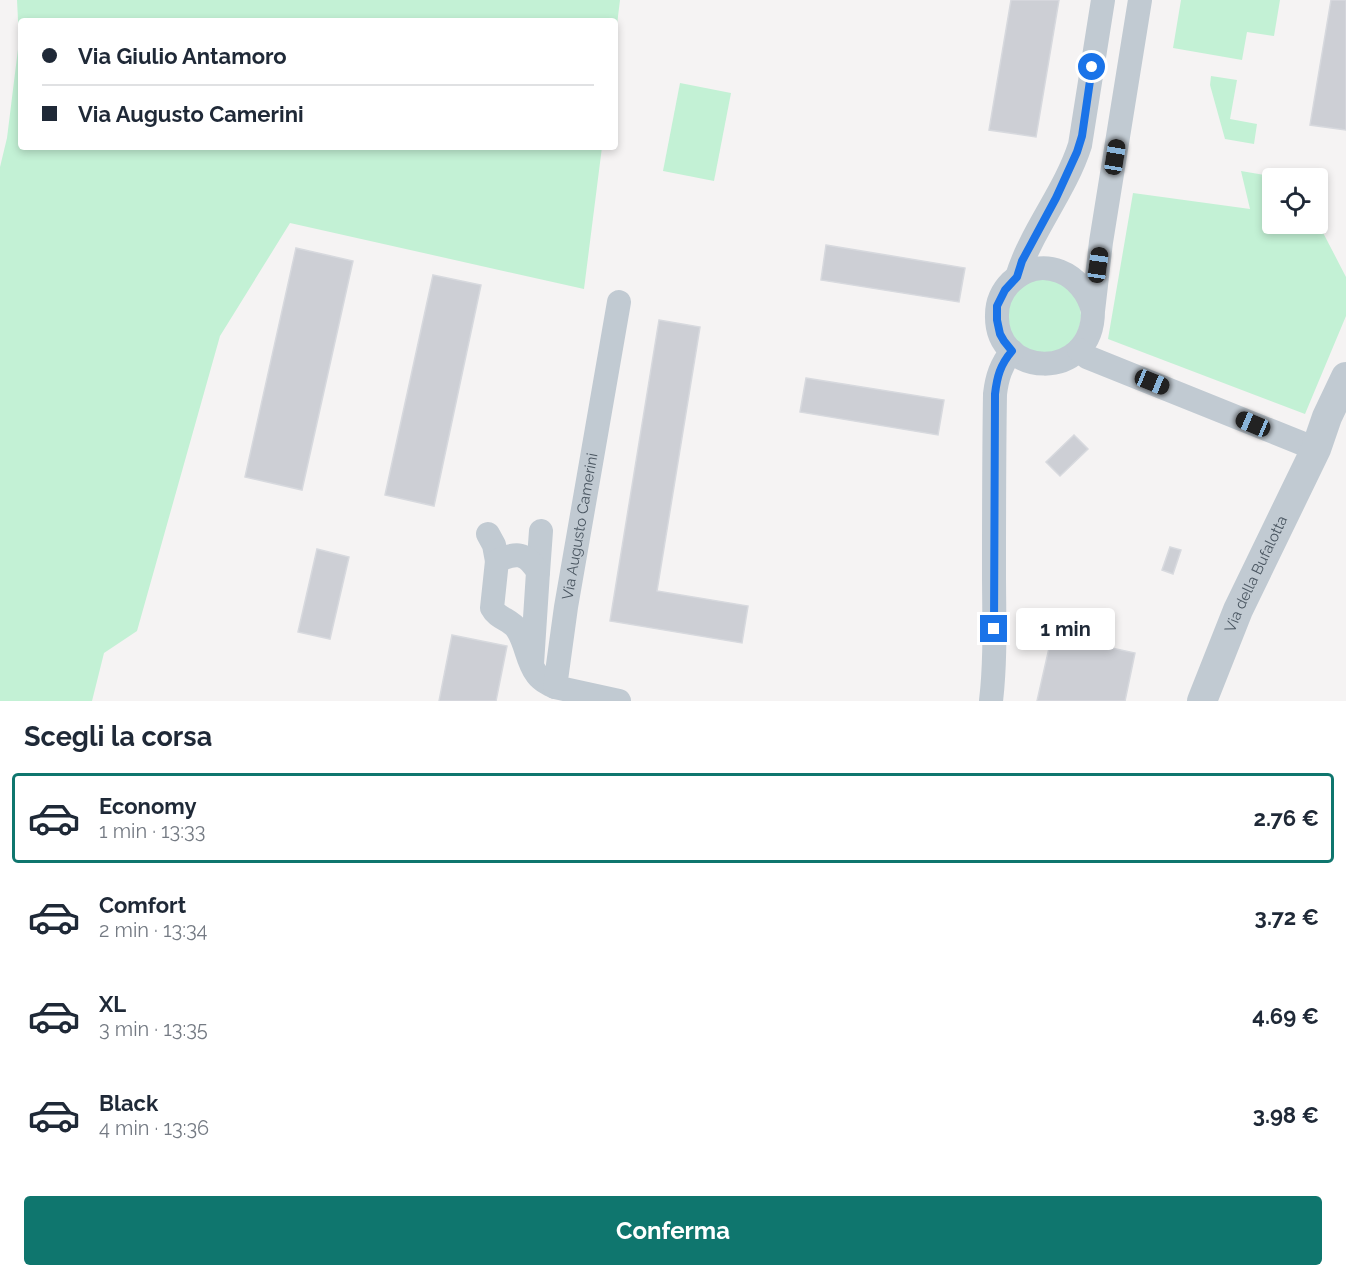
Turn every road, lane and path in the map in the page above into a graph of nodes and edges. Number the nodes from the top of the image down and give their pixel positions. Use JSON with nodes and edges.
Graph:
{"nodes":[{"id":1,"x":1103,"y":0,"type":"edge"},
{"id":2,"x":1140,"y":0,"type":"edge"},
{"id":3,"x":1017,"y":277,"type":"junction"},
{"id":4,"x":619,"y":302,"type":"dead end"},
{"id":5,"x":1092,"y":311,"type":"junction"},
{"id":6,"x":1079,"y":350,"type":"junction"},
{"id":7,"x":1012,"y":351,"type":"junction"},
{"id":8,"x":1346,"y":377,"type":"edge"},
{"id":9,"x":1346,"y":406,"type":"edge"},
{"id":10,"x":1316,"y":449,"type":"junction"},
{"id":11,"x":541,"y":531,"type":"dead end"},
{"id":12,"x":488,"y":534,"type":"dead end"},
{"id":13,"x":497,"y":561,"type":"junction"},
{"id":14,"x":538,"y":572,"type":"junction"},
{"id":15,"x":532,"y":664,"type":"junction"},
{"id":16,"x":555,"y":687,"type":"junction"},
{"id":17,"x":619,"y":701,"type":"edge"},
{"id":18,"x":991,"y":701,"type":"edge"},
{"id":19,"x":1202,"y":701,"type":"edge"}],
"edges":[{"from":1,"to":3,"type":"street"},
{"from":2,"to":5,"type":"street"},
{"from":3,"to":5,"type":"street"},
{"from":3,"to":7,"type":"street"},
{"from":4,"to":16,"type":"street","name":"Via Augusto Camerini"},
{"from":5,"to":6,"type":"street"},
{"from":6,"to":7,"type":"street"},
{"from":6,"to":10,"type":"street"},
{"from":7,"to":18,"type":"street"},
{"from":8,"to":10,"type":"street","name":"Via della Bufalotta"},
{"from":9,"to":10,"type":"street","name":"Via della Bufalotta"},
{"from":10,"to":19,"type":"street","name":"Via della Bufalotta"},
{"from":11,"to":14,"type":"street"},
{"from":12,"to":13,"type":"street"},
{"from":13,"to":14,"type":"street"},
{"from":13,"to":15,"type":"street"},
{"from":14,"to":15,"type":"street"},
{"from":15,"to":16,"type":"street"},
{"from":16,"to":17,"type":"street"}]}
